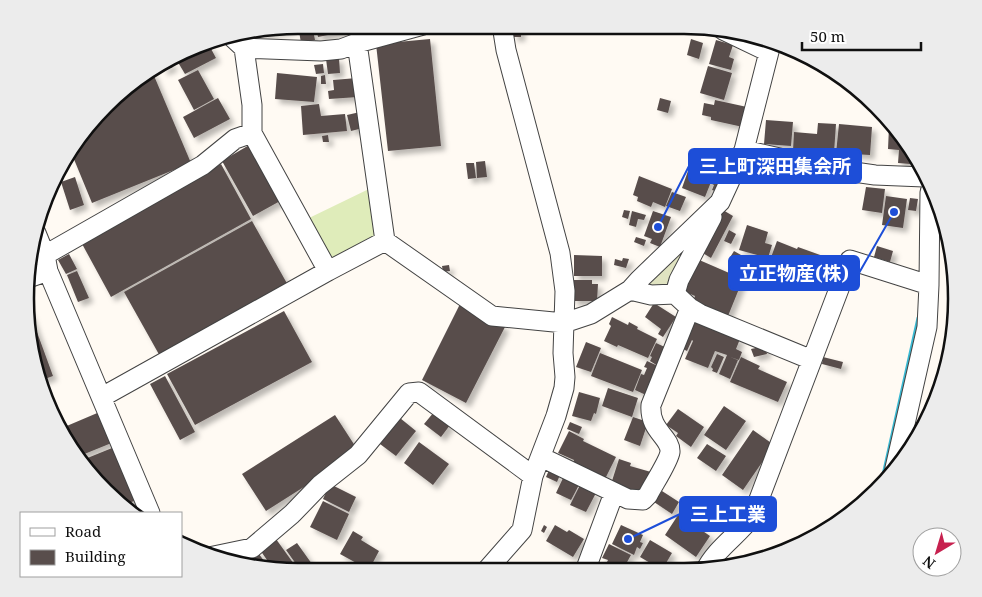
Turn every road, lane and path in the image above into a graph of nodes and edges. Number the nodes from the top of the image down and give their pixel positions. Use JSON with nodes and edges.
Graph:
{"nodes":[{"id":1,"x":390,"y":34,"type":"edge"},
{"id":2,"x":503,"y":34,"type":"edge"},
{"id":3,"x":237,"y":42,"type":"edge"},
{"id":4,"x":357,"y":43,"type":"junction"},
{"id":5,"x":769,"y":48,"type":"edge"},
{"id":6,"x":252,"y":133,"type":"junction"},
{"id":7,"x":744,"y":150,"type":"junction"},
{"id":8,"x":919,"y":177,"type":"edge"},
{"id":9,"x":720,"y":202,"type":"junction"},
{"id":10,"x":930,"y":202,"type":"edge"},
{"id":11,"x":385,"y":241,"type":"junction"},
{"id":12,"x":40,"y":244,"type":"edge"},
{"id":13,"x":46,"y":263,"type":"junction"},
{"id":14,"x":328,"y":271,"type":"junction"},
{"id":15,"x":35,"y":272,"type":"edge"},
{"id":16,"x":929,"y":285,"type":"junction"},
{"id":17,"x":630,"y":290,"type":"junction"},
{"id":18,"x":675,"y":294,"type":"junction"},
{"id":19,"x":690,"y":308,"type":"junction"},
{"id":20,"x":564,"y":323,"type":"junction"},
{"id":21,"x":812,"y":360,"type":"junction"},
{"id":22,"x":102,"y":396,"type":"junction"},
{"id":23,"x":898,"y":454,"type":"edge"},
{"id":24,"x":541,"y":457,"type":"junction"},
{"id":25,"x":534,"y":476,"type":"junction"},
{"id":26,"x":614,"y":493,"type":"junction"},
{"id":27,"x":150,"y":512,"type":"edge"},
{"id":28,"x":227,"y":553,"type":"edge"},
{"id":29,"x":709,"y":562,"type":"edge"},
{"id":30,"x":493,"y":563,"type":"edge"},
{"id":31,"x":587,"y":563,"type":"edge"}],
"edges":[{"from":1,"to":4,"type":"street"},
{"from":2,"to":20,"type":"street"},
{"from":3,"to":4,"type":"street"},
{"from":3,"to":6,"type":"street"},
{"from":4,"to":11,"type":"street"},
{"from":5,"to":7,"type":"street"},
{"from":6,"to":13,"type":"street"},
{"from":6,"to":14,"type":"street"},
{"from":7,"to":8,"type":"street"},
{"from":7,"to":9,"type":"street"},
{"from":9,"to":17,"type":"street"},
{"from":9,"to":18,"type":"street"},
{"from":10,"to":16,"type":"street"},
{"from":11,"to":14,"type":"street"},
{"from":11,"to":20,"type":"street"},
{"from":12,"to":13,"type":"street"},
{"from":13,"to":15,"type":"street"},
{"from":13,"to":22,"type":"street"},
{"from":14,"to":22,"type":"street"},
{"from":16,"to":21,"type":"street"},
{"from":16,"to":23,"type":"street"},
{"from":17,"to":18,"type":"street"},
{"from":17,"to":20,"type":"street"},
{"from":18,"to":19,"type":"street"},
{"from":19,"to":21,"type":"street"},
{"from":19,"to":26,"type":"street"},
{"from":20,"to":24,"type":"street"},
{"from":21,"to":29,"type":"street"},
{"from":22,"to":27,"type":"street"},
{"from":24,"to":25,"type":"street"},
{"from":24,"to":26,"type":"street"},
{"from":25,"to":28,"type":"street"},
{"from":25,"to":30,"type":"street"},
{"from":26,"to":31,"type":"street"}]}
